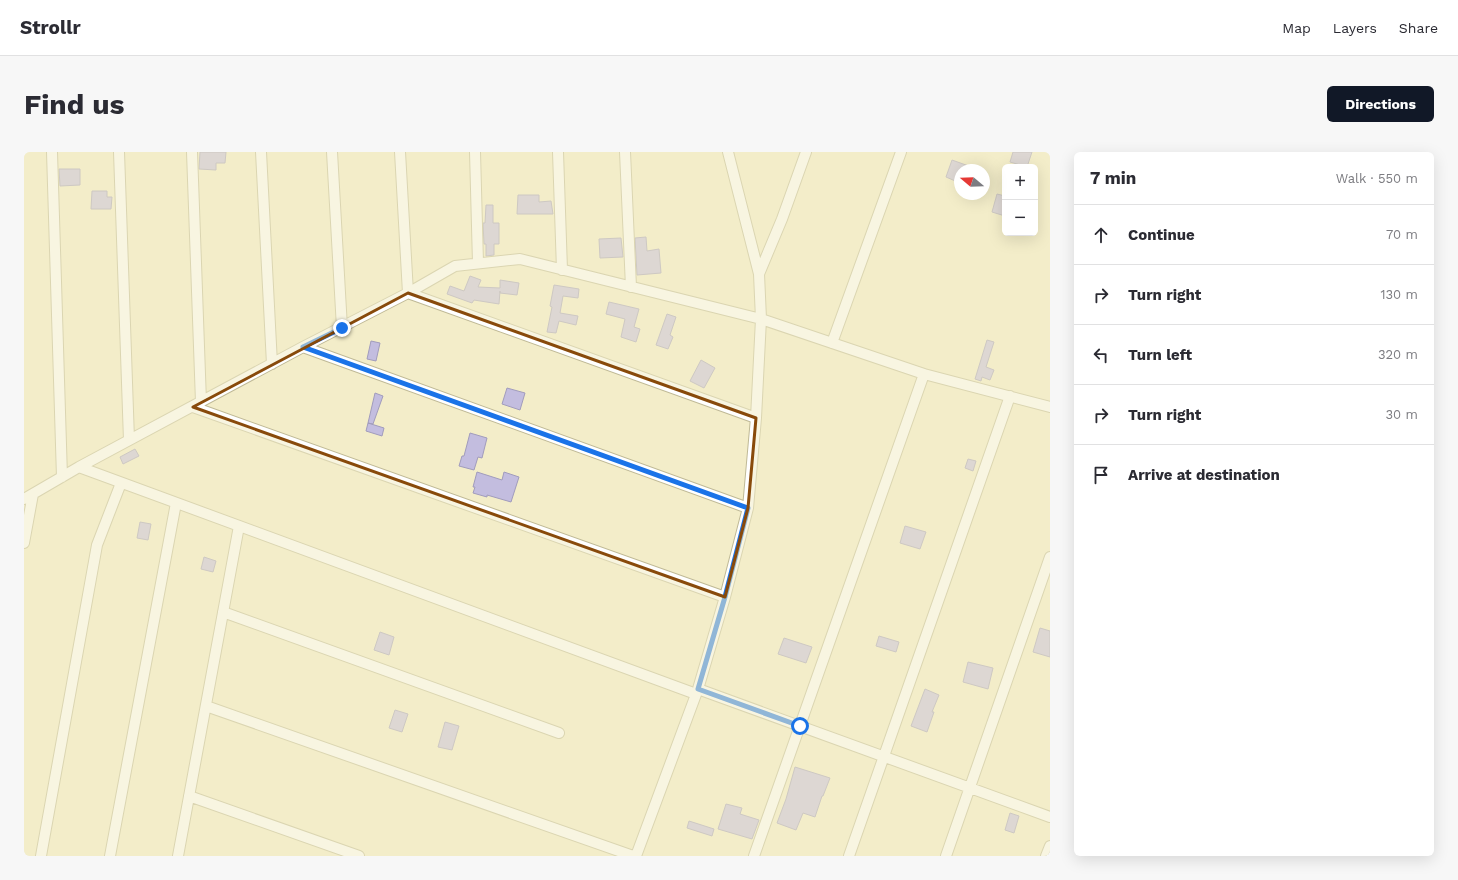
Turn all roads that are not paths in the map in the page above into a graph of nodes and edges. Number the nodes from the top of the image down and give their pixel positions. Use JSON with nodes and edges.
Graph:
{"nodes":[{"id":1,"x":52,"y":152,"type":"edge"},
{"id":2,"x":119,"y":152,"type":"edge"},
{"id":3,"x":192,"y":152,"type":"edge"},
{"id":4,"x":261,"y":152,"type":"edge"},
{"id":5,"x":332,"y":152,"type":"edge"},
{"id":6,"x":400,"y":152,"type":"edge"},
{"id":7,"x":475,"y":152,"type":"edge"},
{"id":8,"x":558,"y":152,"type":"edge"},
{"id":9,"x":626,"y":152,"type":"edge"},
{"id":10,"x":728,"y":152,"type":"edge"},
{"id":11,"x":806,"y":152,"type":"edge"},
{"id":12,"x":901,"y":152,"type":"edge"},
{"id":13,"x":478,"y":263,"type":"junction"},
{"id":14,"x":562,"y":270,"type":"junction"},
{"id":15,"x":759,"y":274,"type":"junction"},
{"id":16,"x":631,"y":287,"type":"junction"},
{"id":17,"x":408,"y":293,"type":"junction"},
{"id":18,"x":761,"y":319,"type":"junction"},
{"id":19,"x":342,"y":328,"type":"junction"},
{"id":20,"x":832,"y":343,"type":"junction"},
{"id":21,"x":303,"y":347,"type":"junction"},
{"id":22,"x":272,"y":364,"type":"junction"},
{"id":23,"x":924,"y":374,"type":"junction"},
{"id":24,"x":1010,"y":396,"type":"junction"},
{"id":25,"x":197,"y":404,"type":"junction"},
{"id":26,"x":1050,"y":407,"type":"edge"},
{"id":27,"x":756,"y":418,"type":"junction"},
{"id":28,"x":129,"y":440,"type":"junction"},
{"id":29,"x":79,"y":467,"type":"junction"},
{"id":30,"x":62,"y":477,"type":"junction"},
{"id":31,"x":121,"y":483,"type":"junction"},
{"id":32,"x":28,"y":497,"type":"edge"},
{"id":33,"x":176,"y":503,"type":"junction"},
{"id":34,"x":748,"y":508,"type":"junction"},
{"id":35,"x":239,"y":526,"type":"junction"},
{"id":36,"x":24,"y":543,"type":"edge"},
{"id":37,"x":1050,"y":557,"type":"edge"},
{"id":38,"x":725,"y":597,"type":"junction"},
{"id":39,"x":223,"y":612,"type":"junction"},
{"id":40,"x":697,"y":692,"type":"junction"},
{"id":41,"x":206,"y":706,"type":"junction"},
{"id":42,"x":800,"y":726,"type":"junction"},
{"id":43,"x":559,"y":733,"type":"dead end"},
{"id":44,"x":884,"y":756,"type":"junction"},
{"id":45,"x":970,"y":788,"type":"junction"},
{"id":46,"x":189,"y":796,"type":"junction"},
{"id":47,"x":1050,"y":817,"type":"edge"},
{"id":48,"x":1050,"y":846,"type":"edge"},
{"id":49,"x":41,"y":856,"type":"edge"},
{"id":50,"x":110,"y":856,"type":"edge"},
{"id":51,"x":178,"y":856,"type":"edge"},
{"id":52,"x":359,"y":856,"type":"edge"},
{"id":53,"x":634,"y":856,"type":"edge"},
{"id":54,"x":754,"y":856,"type":"edge"},
{"id":55,"x":849,"y":856,"type":"edge"},
{"id":56,"x":946,"y":856,"type":"edge"},
{"id":57,"x":1046,"y":856,"type":"edge"}],
"edges":[{"from":1,"to":30,"type":"street"},
{"from":2,"to":28,"type":"street"},
{"from":3,"to":25,"type":"street"},
{"from":4,"to":22,"type":"street"},
{"from":5,"to":19,"type":"street"},
{"from":6,"to":17,"type":"street"},
{"from":7,"to":13,"type":"street"},
{"from":8,"to":14,"type":"street"},
{"from":9,"to":16,"type":"street"},
{"from":10,"to":15,"type":"street"},
{"from":11,"to":15,"type":"street"},
{"from":12,"to":20,"type":"street"},
{"from":13,"to":14,"type":"street"},
{"from":13,"to":17,"type":"street"},
{"from":14,"to":16,"type":"street"},
{"from":15,"to":18,"type":"street"},
{"from":16,"to":18,"type":"street"},
{"from":17,"to":19,"type":"street"},
{"from":17,"to":27,"type":"street"},
{"from":18,"to":20,"type":"street"},
{"from":18,"to":27,"type":"street"},
{"from":19,"to":21,"type":"street"},
{"from":20,"to":23,"type":"street"},
{"from":21,"to":22,"type":"street"},
{"from":21,"to":34,"type":"street"},
{"from":22,"to":25,"type":"street"},
{"from":23,"to":24,"type":"street"},
{"from":23,"to":42,"type":"street"},
{"from":24,"to":26,"type":"street"},
{"from":24,"to":44,"type":"street"},
{"from":25,"to":28,"type":"street"},
{"from":25,"to":38,"type":"street"},
{"from":27,"to":34,"type":"street"},
{"from":28,"to":29,"type":"street"},
{"from":29,"to":30,"type":"street"},
{"from":29,"to":31,"type":"street"},
{"from":30,"to":32,"type":"street"},
{"from":31,"to":33,"type":"street"},
{"from":31,"to":49,"type":"street"},
{"from":32,"to":36,"type":"street"},
{"from":33,"to":35,"type":"street"},
{"from":33,"to":50,"type":"street"},
{"from":34,"to":38,"type":"street"},
{"from":35,"to":39,"type":"street"},
{"from":35,"to":40,"type":"street"},
{"from":37,"to":45,"type":"street"},
{"from":38,"to":40,"type":"street"},
{"from":39,"to":41,"type":"street"},
{"from":39,"to":43,"type":"street"},
{"from":40,"to":42,"type":"street"},
{"from":40,"to":53,"type":"street"},
{"from":41,"to":46,"type":"street"},
{"from":41,"to":53,"type":"street"},
{"from":42,"to":44,"type":"street"},
{"from":42,"to":54,"type":"street"},
{"from":44,"to":45,"type":"street"},
{"from":44,"to":55,"type":"street"},
{"from":45,"to":47,"type":"street"},
{"from":45,"to":56,"type":"street"},
{"from":46,"to":51,"type":"street"},
{"from":46,"to":52,"type":"street"},
{"from":48,"to":57,"type":"street"}]}
